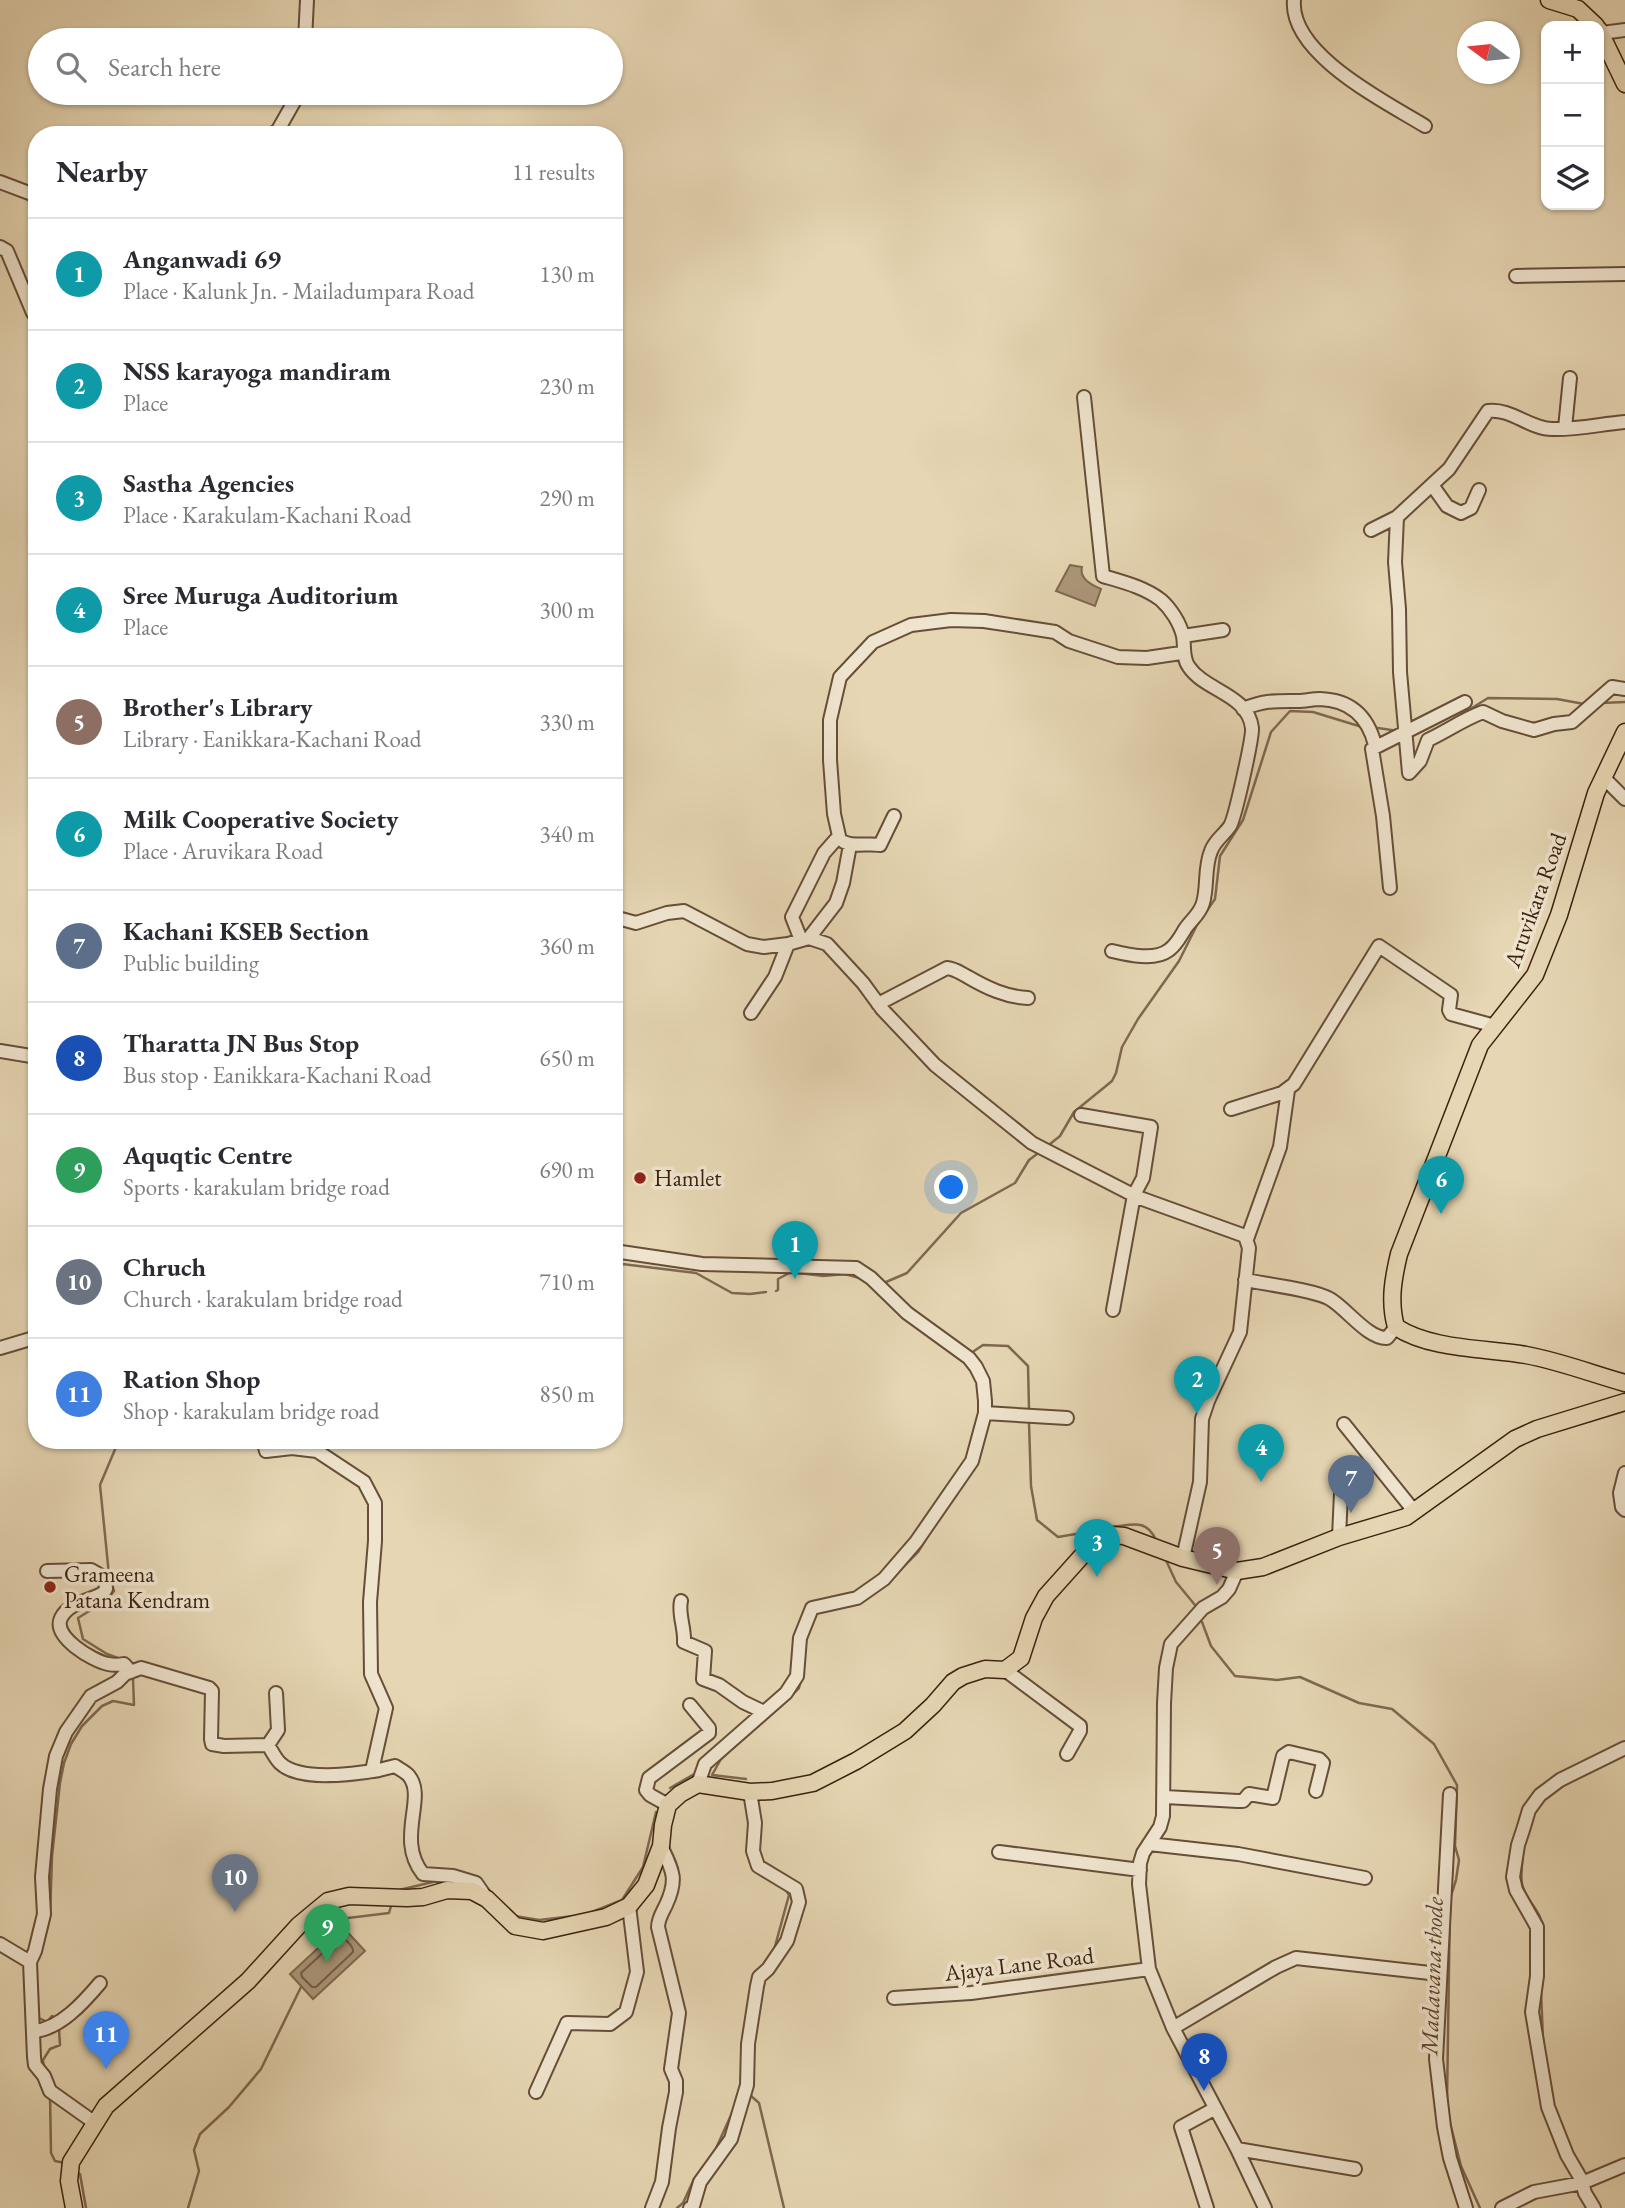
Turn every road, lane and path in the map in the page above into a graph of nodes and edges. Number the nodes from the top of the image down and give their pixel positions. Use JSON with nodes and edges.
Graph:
{"nodes":[{"id":1,"x":307,"y":0,"type":"edge"},
{"id":2,"x":1294,"y":0,"type":"edge"},
{"id":3,"x":1549,"y":0,"type":"edge"},
{"id":4,"x":1590,"y":21,"type":"edge"},
{"id":5,"x":306,"y":28,"type":"edge"},
{"id":6,"x":1604,"y":30,"type":"edge"},
{"id":7,"x":1625,"y":30,"type":"edge"},
{"id":8,"x":1604,"y":40,"type":"edge"},
{"id":9,"x":1625,"y":84,"type":"edge"},
{"id":10,"x":292,"y":105,"type":"edge"},
{"id":11,"x":280,"y":126,"type":"edge"},
{"id":12,"x":1425,"y":126,"type":"dead end"},
{"id":13,"x":0,"y":182,"type":"edge"},
{"id":14,"x":28,"y":193,"type":"edge"},
{"id":15,"x":0,"y":247,"type":"edge"},
{"id":16,"x":1625,"y":274,"type":"edge"},
{"id":17,"x":1516,"y":276,"type":"dead end"},
{"id":18,"x":28,"y":301,"type":"edge"},
{"id":19,"x":1570,"y":378,"type":"dead end"},
{"id":20,"x":1084,"y":397,"type":"dead end"},
{"id":21,"x":1625,"y":422,"type":"edge"},
{"id":22,"x":1565,"y":428,"type":"junction"},
{"id":23,"x":1432,"y":485,"type":"junction"},
{"id":24,"x":1479,"y":490,"type":"dead end"},
{"id":25,"x":1396,"y":517,"type":"junction"},
{"id":26,"x":1371,"y":530,"type":"dead end"},
{"id":27,"x":1223,"y":630,"type":"dead end"},
{"id":28,"x":1183,"y":636,"type":"junction"},
{"id":29,"x":1184,"y":650,"type":"junction"},
{"id":30,"x":1625,"y":689,"type":"edge"},
{"id":31,"x":1465,"y":702,"type":"dead end"},
{"id":32,"x":1243,"y":709,"type":"junction"},
{"id":33,"x":1406,"y":731,"type":"junction"},
{"id":34,"x":1625,"y":732,"type":"edge"},
{"id":35,"x":1375,"y":745,"type":"junction"},
{"id":36,"x":1603,"y":777,"type":"junction"},
{"id":37,"x":1625,"y":799,"type":"edge"},
{"id":38,"x":894,"y":816,"type":"dead end"},
{"id":39,"x":839,"y":836,"type":"junction"},
{"id":40,"x":850,"y":845,"type":"junction"},
{"id":41,"x":1391,"y":888,"type":"dead end"},
{"id":42,"x":623,"y":919,"type":"edge"},
{"id":43,"x":805,"y":939,"type":"junction"},
{"id":44,"x":788,"y":944,"type":"junction"},
{"id":45,"x":1112,"y":951,"type":"dead end"},
{"id":46,"x":1028,"y":998,"type":"dead end"},
{"id":47,"x":878,"y":1004,"type":"junction"},
{"id":48,"x":751,"y":1013,"type":"dead end"},
{"id":49,"x":1495,"y":1026,"type":"junction"},
{"id":50,"x":0,"y":1051,"type":"edge"},
{"id":51,"x":28,"y":1056,"type":"edge"},
{"id":52,"x":1288,"y":1090,"type":"junction"},
{"id":53,"x":1231,"y":1109,"type":"dead end"},
{"id":54,"x":1081,"y":1115,"type":"dead end"},
{"id":55,"x":1134,"y":1195,"type":"junction"},
{"id":56,"x":1247,"y":1239,"type":"junction"},
{"id":57,"x":623,"y":1252,"type":"edge"},
{"id":58,"x":1245,"y":1280,"type":"junction"},
{"id":59,"x":1113,"y":1310,"type":"dead end"},
{"id":60,"x":1396,"y":1327,"type":"junction"},
{"id":61,"x":28,"y":1340,"type":"edge"},
{"id":62,"x":0,"y":1348,"type":"edge"},
{"id":63,"x":1625,"y":1383,"type":"edge"},
{"id":64,"x":1625,"y":1402,"type":"edge"},
{"id":65,"x":985,"y":1413,"type":"junction"},
{"id":66,"x":1067,"y":1418,"type":"dead end"},
{"id":67,"x":1344,"y":1424,"type":"dead end"},
{"id":68,"x":265,"y":1449,"type":"edge"},
{"id":69,"x":283,"y":1449,"type":"edge"},
{"id":70,"x":300,"y":1449,"type":"edge"},
{"id":71,"x":1625,"y":1473,"type":"edge"},
{"id":72,"x":1341,"y":1493,"type":"dead end"},
{"id":73,"x":1625,"y":1510,"type":"edge"},
{"id":74,"x":1414,"y":1511,"type":"junction"},
{"id":75,"x":1339,"y":1536,"type":"junction"},
{"id":76,"x":1183,"y":1558,"type":"junction"},
{"id":77,"x":47,"y":1571,"type":"dead end"},
{"id":78,"x":1237,"y":1571,"type":"junction"},
{"id":79,"x":681,"y":1601,"type":"dead end"},
{"id":80,"x":1005,"y":1670,"type":"junction"},
{"id":81,"x":131,"y":1672,"type":"junction"},
{"id":82,"x":276,"y":1693,"type":"dead end"},
{"id":83,"x":690,"y":1705,"type":"dead end"},
{"id":84,"x":764,"y":1712,"type":"junction"},
{"id":85,"x":268,"y":1745,"type":"junction"},
{"id":86,"x":1625,"y":1748,"type":"edge"},
{"id":87,"x":1067,"y":1754,"type":"dead end"},
{"id":88,"x":379,"y":1770,"type":"junction"},
{"id":89,"x":698,"y":1784,"type":"junction"},
{"id":90,"x":1316,"y":1791,"type":"dead end"},
{"id":91,"x":750,"y":1792,"type":"junction"},
{"id":92,"x":1450,"y":1794,"type":"dead end"},
{"id":93,"x":1165,"y":1797,"type":"junction"},
{"id":94,"x":668,"y":1805,"type":"junction"},
{"id":95,"x":1149,"y":1844,"type":"junction"},
{"id":96,"x":661,"y":1846,"type":"junction"},
{"id":97,"x":999,"y":1853,"type":"dead end"},
{"id":98,"x":1140,"y":1870,"type":"junction"},
{"id":99,"x":1365,"y":1878,"type":"dead end"},
{"id":100,"x":487,"y":1899,"type":"junction"},
{"id":101,"x":629,"y":1906,"type":"junction"},
{"id":102,"x":0,"y":1944,"type":"edge"},
{"id":103,"x":32,"y":1957,"type":"junction"},
{"id":104,"x":1149,"y":1969,"type":"junction"},
{"id":105,"x":1439,"y":1974,"type":"junction"},
{"id":106,"x":100,"y":1983,"type":"dead end"},
{"id":107,"x":894,"y":1998,"type":"dead end"},
{"id":108,"x":1173,"y":2028,"type":"junction"},
{"id":109,"x":34,"y":2031,"type":"junction"},
{"id":110,"x":536,"y":2092,"type":"dead end"},
{"id":111,"x":1214,"y":2109,"type":"junction"},
{"id":112,"x":95,"y":2123,"type":"junction"},
{"id":113,"x":1237,"y":2149,"type":"junction"},
{"id":114,"x":1625,"y":2165,"type":"edge"},
{"id":115,"x":1355,"y":2169,"type":"dead end"},
{"id":116,"x":1582,"y":2183,"type":"junction"},
{"id":117,"x":74,"y":2208,"type":"edge"},
{"id":118,"x":652,"y":2208,"type":"edge"},
{"id":119,"x":690,"y":2208,"type":"edge"},
{"id":120,"x":1207,"y":2208,"type":"edge"},
{"id":121,"x":1265,"y":2208,"type":"edge"},
{"id":122,"x":1466,"y":2208,"type":"edge"},
{"id":123,"x":1502,"y":2208,"type":"edge"},
{"id":124,"x":1594,"y":2208,"type":"edge"}],
"edges":[{"from":1,"to":5,"type":"street"},
{"from":2,"to":12,"type":"street"},
{"from":3,"to":4,"type":"main road"},
{"from":6,"to":7,"type":"street"},
{"from":8,"to":9,"type":"main road"},
{"from":10,"to":11,"type":"street"},
{"from":13,"to":14,"type":"street"},
{"from":15,"to":18,"type":"street"},
{"from":16,"to":17,"type":"street"},
{"from":19,"to":22,"type":"street"},
{"from":20,"to":28,"type":"street"},
{"from":21,"to":22,"type":"street"},
{"from":22,"to":23,"type":"street"},
{"from":23,"to":24,"type":"street"},
{"from":23,"to":25,"type":"street"},
{"from":25,"to":26,"type":"street"},
{"from":25,"to":33,"type":"street"},
{"from":27,"to":28,"type":"street"},
{"from":28,"to":29,"type":"street"},
{"from":29,"to":32,"type":"street"},
{"from":29,"to":39,"type":"street"},
{"from":30,"to":33,"type":"street"},
{"from":31,"to":33,"type":"street"},
{"from":32,"to":35,"type":"street"},
{"from":32,"to":45,"type":"street"},
{"from":33,"to":35,"type":"street"},
{"from":34,"to":36,"type":"main road","name":"Aruvikara Road"},
{"from":35,"to":41,"type":"street"},
{"from":36,"to":37,"type":"street"},
{"from":36,"to":49,"type":"main road","name":"Aruvikara Road"},
{"from":38,"to":40,"type":"street"},
{"from":39,"to":40,"type":"street"},
{"from":39,"to":43,"type":"street"},
{"from":40,"to":43,"type":"street"},
{"from":42,"to":44,"type":"street"},
{"from":43,"to":44,"type":"street"},
{"from":43,"to":47,"type":"street"},
{"from":44,"to":48,"type":"street"},
{"from":46,"to":47,"type":"street"},
{"from":47,"to":55,"type":"street"},
{"from":49,"to":52,"type":"street"},
{"from":49,"to":60,"type":"main road","name":"Aruvikara Road"},
{"from":50,"to":51,"type":"street"},
{"from":52,"to":53,"type":"street"},
{"from":52,"to":56,"type":"street"},
{"from":54,"to":55,"type":"street"},
{"from":55,"to":56,"type":"street"},
{"from":55,"to":59,"type":"street"},
{"from":56,"to":58,"type":"street"},
{"from":57,"to":65,"type":"street"},
{"from":58,"to":60,"type":"street"},
{"from":58,"to":76,"type":"street"},
{"from":60,"to":63,"type":"main road"},
{"from":61,"to":62,"type":"street"},
{"from":64,"to":74,"type":"main road"},
{"from":65,"to":66,"type":"street"},
{"from":65,"to":84,"type":"street"},
{"from":67,"to":74,"type":"street"},
{"from":68,"to":69,"type":"street"},
{"from":70,"to":88,"type":"street"},
{"from":71,"to":73,"type":"street"},
{"from":72,"to":75,"type":"street"},
{"from":74,"to":75,"type":"main road"},
{"from":75,"to":78,"type":"main road"},
{"from":76,"to":78,"type":"main road"},
{"from":76,"to":80,"type":"main road"},
{"from":77,"to":81,"type":"street"},
{"from":78,"to":93,"type":"street"},
{"from":79,"to":84,"type":"street"},
{"from":80,"to":87,"type":"street"},
{"from":80,"to":91,"type":"main road"},
{"from":81,"to":85,"type":"street"},
{"from":81,"to":103,"type":"street"},
{"from":82,"to":85,"type":"street"},
{"from":83,"to":94,"type":"street"},
{"from":84,"to":89,"type":"street"},
{"from":85,"to":88,"type":"street"},
{"from":86,"to":116,"type":"street"},
{"from":88,"to":100,"type":"street"},
{"from":89,"to":91,"type":"main road"},
{"from":89,"to":94,"type":"main road"},
{"from":90,"to":93,"type":"street"},
{"from":91,"to":119,"type":"street"},
{"from":92,"to":105,"type":"street"},
{"from":93,"to":95,"type":"street"},
{"from":94,"to":96,"type":"main road"},
{"from":95,"to":98,"type":"street"},
{"from":95,"to":99,"type":"street"},
{"from":96,"to":101,"type":"main road"},
{"from":96,"to":118,"type":"street"},
{"from":97,"to":98,"type":"street"},
{"from":98,"to":104,"type":"street"},
{"from":100,"to":101,"type":"main road"},
{"from":100,"to":112,"type":"main road"},
{"from":101,"to":110,"type":"street"},
{"from":102,"to":103,"type":"street"},
{"from":103,"to":109,"type":"street"},
{"from":104,"to":107,"type":"street","name":"Ajaya Lane Road"},
{"from":104,"to":108,"type":"street"},
{"from":105,"to":108,"type":"street"},
{"from":105,"to":122,"type":"street"},
{"from":106,"to":109,"type":"street"},
{"from":108,"to":111,"type":"street"},
{"from":109,"to":112,"type":"street"},
{"from":111,"to":113,"type":"street"},
{"from":111,"to":120,"type":"street"},
{"from":112,"to":117,"type":"main road"},
{"from":113,"to":115,"type":"street"},
{"from":113,"to":121,"type":"street"},
{"from":114,"to":116,"type":"street"},
{"from":116,"to":123,"type":"street"},
{"from":116,"to":124,"type":"street"}]}
